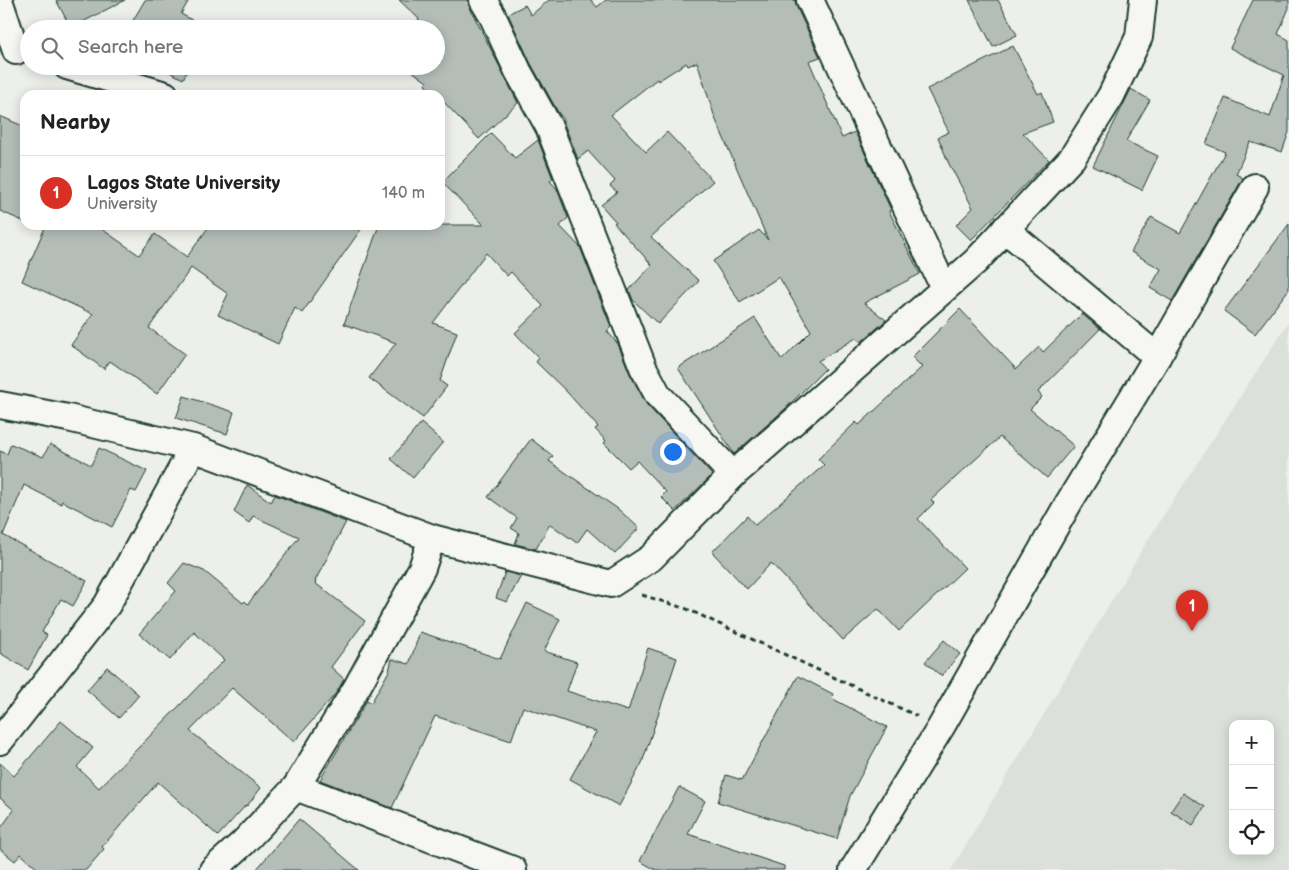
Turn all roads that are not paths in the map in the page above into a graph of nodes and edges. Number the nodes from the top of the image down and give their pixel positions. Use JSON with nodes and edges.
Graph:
{"nodes":[{"id":1,"x":483,"y":0,"type":"edge"},
{"id":2,"x":810,"y":0,"type":"edge"},
{"id":3,"x":1143,"y":0,"type":"edge"},
{"id":4,"x":0,"y":3,"type":"edge"},
{"id":5,"x":15,"y":53,"type":"edge"},
{"id":6,"x":97,"y":75,"type":"edge"},
{"id":7,"x":148,"y":90,"type":"edge"},
{"id":8,"x":1255,"y":187,"type":"dead end"},
{"id":9,"x":1005,"y":229,"type":"junction"},
{"id":10,"x":944,"y":288,"type":"junction"},
{"id":11,"x":1157,"y":357,"type":"junction"},
{"id":12,"x":0,"y":405,"type":"edge"},
{"id":13,"x":193,"y":448,"type":"junction"},
{"id":14,"x":733,"y":475,"type":"junction"},
{"id":15,"x":432,"y":538,"type":"junction"},
{"id":16,"x":0,"y":741,"type":"edge"},
{"id":17,"x":296,"y":787,"type":"junction"},
{"id":18,"x":213,"y":870,"type":"edge"},
{"id":19,"x":513,"y":870,"type":"edge"},
{"id":20,"x":853,"y":870,"type":"edge"}],
"edges":[{"from":1,"to":14,"type":"street"},
{"from":2,"to":10,"type":"street"},
{"from":3,"to":9,"type":"street"},
{"from":4,"to":5,"type":"street"},
{"from":6,"to":7,"type":"street"},
{"from":8,"to":11,"type":"street"},
{"from":9,"to":10,"type":"street"},
{"from":9,"to":11,"type":"street"},
{"from":10,"to":14,"type":"street"},
{"from":11,"to":20,"type":"street"},
{"from":12,"to":13,"type":"street"},
{"from":13,"to":15,"type":"street"},
{"from":13,"to":16,"type":"street"},
{"from":14,"to":15,"type":"street"},
{"from":15,"to":17,"type":"street"},
{"from":17,"to":18,"type":"street"},
{"from":17,"to":19,"type":"street"}]}
